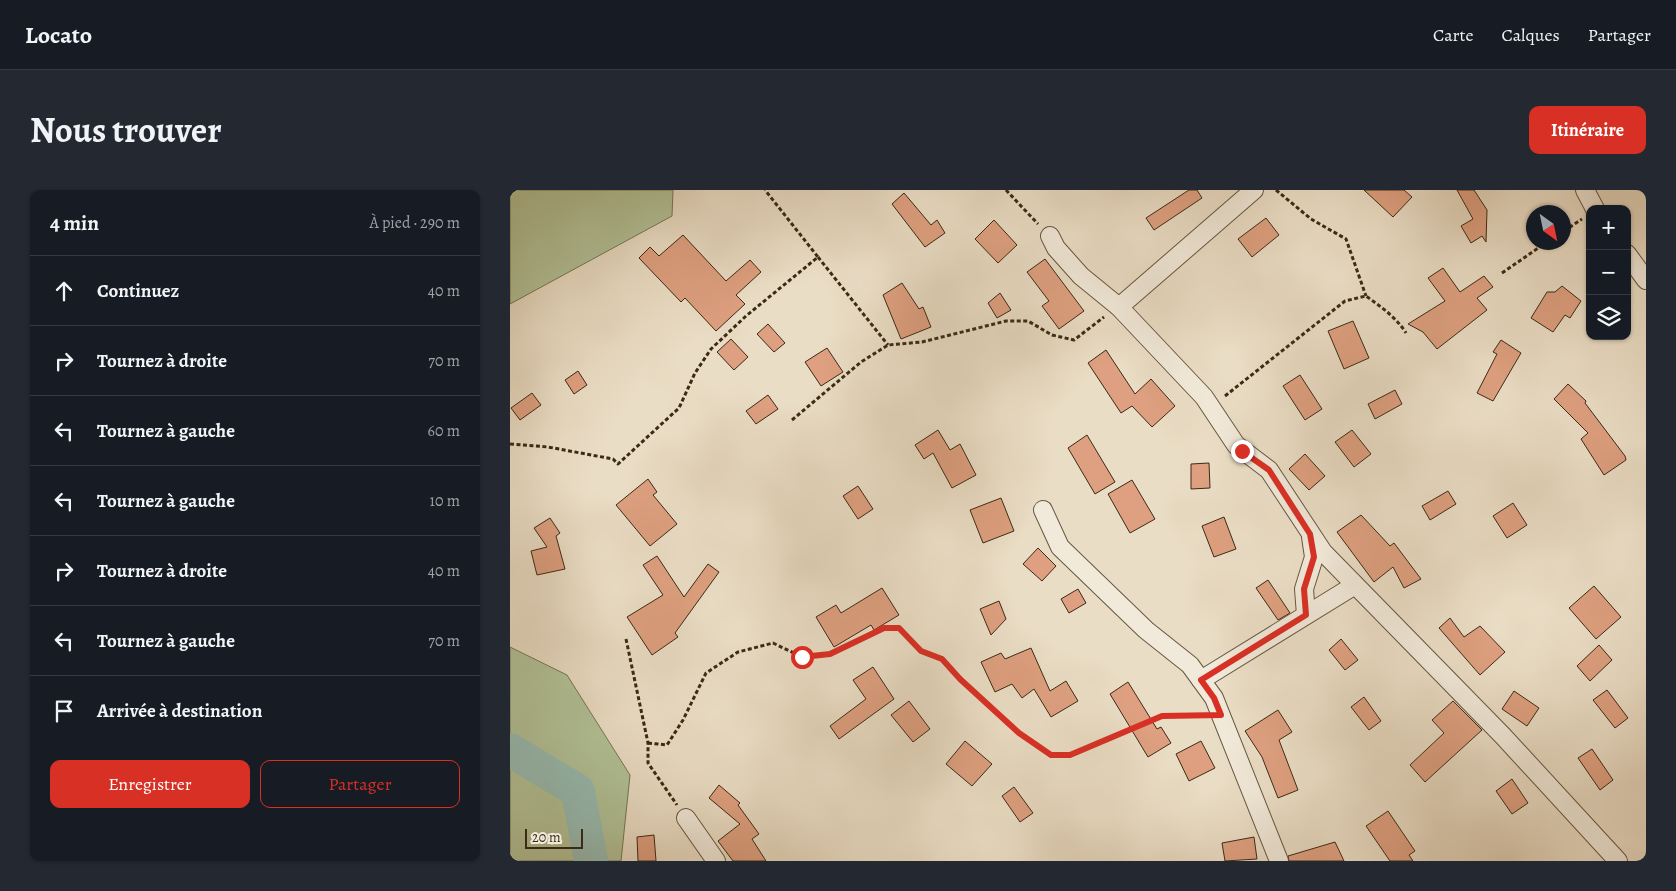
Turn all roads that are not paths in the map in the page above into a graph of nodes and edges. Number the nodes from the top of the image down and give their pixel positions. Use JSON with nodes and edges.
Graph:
{"nodes":[{"id":1,"x":1254,"y":190,"type":"edge"},
{"id":2,"x":1585,"y":190,"type":"edge"},
{"id":3,"x":1588,"y":205,"type":"edge"},
{"id":4,"x":1050,"y":236,"type":"road end"},
{"id":5,"x":1631,"y":259,"type":"edge"},
{"id":6,"x":1646,"y":280,"type":"edge"},
{"id":7,"x":1119,"y":307,"type":"junction"},
{"id":8,"x":1043,"y":510,"type":"dead end"},
{"id":9,"x":1310,"y":534,"type":"junction"},
{"id":10,"x":1355,"y":585,"type":"junction"},
{"id":11,"x":1306,"y":615,"type":"junction"},
{"id":12,"x":1201,"y":680,"type":"junction"},
{"id":13,"x":686,"y":818,"type":"road end"},
{"id":14,"x":716,"y":861,"type":"edge"},
{"id":15,"x":1279,"y":861,"type":"edge"},
{"id":16,"x":1618,"y":861,"type":"edge"}],
"edges":[{"from":1,"to":7,"type":"street"},
{"from":2,"to":3,"type":"street"},
{"from":4,"to":7,"type":"street"},
{"from":5,"to":6,"type":"street"},
{"from":7,"to":9,"type":"street"},
{"from":8,"to":12,"type":"street"},
{"from":9,"to":10,"type":"street"},
{"from":9,"to":11,"type":"street"},
{"from":10,"to":11,"type":"street"},
{"from":10,"to":16,"type":"street"},
{"from":11,"to":12,"type":"street"},
{"from":12,"to":15,"type":"street"},
{"from":13,"to":14,"type":"street"}]}
